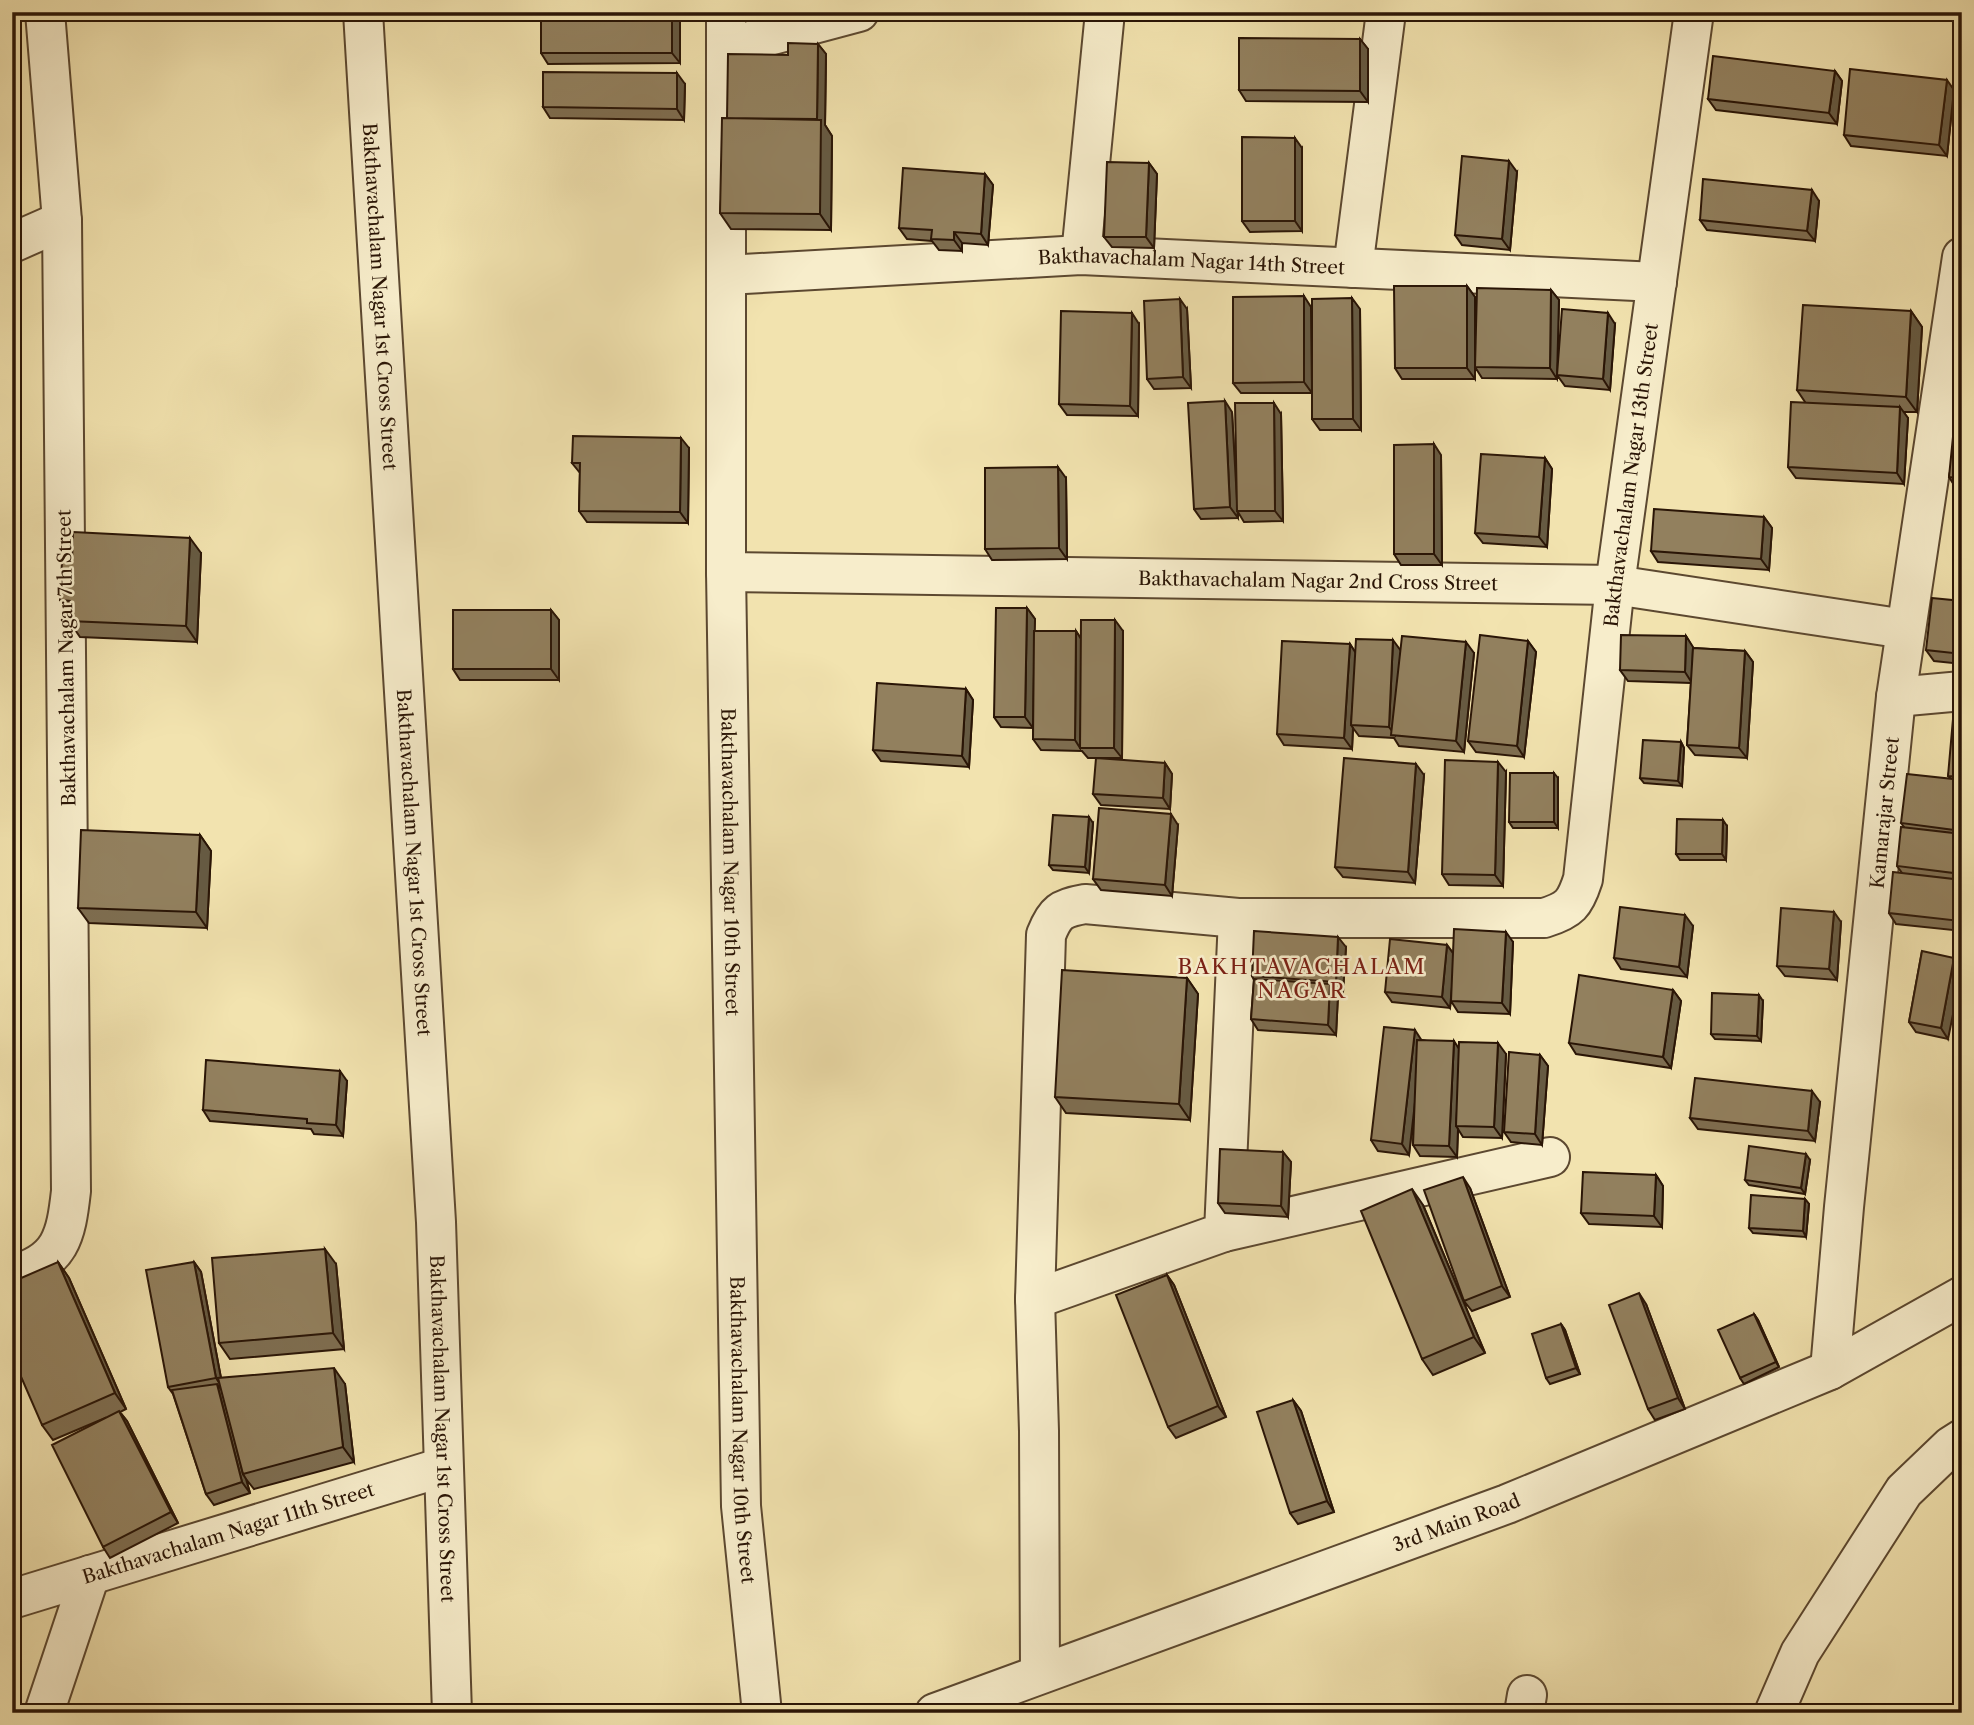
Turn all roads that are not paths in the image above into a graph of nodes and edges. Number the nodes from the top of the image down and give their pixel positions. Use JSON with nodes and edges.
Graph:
{"nodes":[{"id":1,"x":45,"y":12,"type":"edge"},
{"id":2,"x":363,"y":12,"type":"edge"},
{"id":3,"x":859,"y":12,"type":"edge"},
{"id":4,"x":1105,"y":12,"type":"edge"},
{"id":5,"x":1385,"y":12,"type":"edge"},
{"id":6,"x":1694,"y":12,"type":"edge"},
{"id":7,"x":726,"y":30,"type":"edge"},
{"id":8,"x":62,"y":221,"type":"junction"},
{"id":9,"x":12,"y":243,"type":"edge"},
{"id":10,"x":1081,"y":255,"type":"junction"},
{"id":11,"x":1962,"y":257,"type":"edge"},
{"id":12,"x":1353,"y":268,"type":"junction"},
{"id":13,"x":726,"y":275,"type":"junction"},
{"id":14,"x":1657,"y":282,"type":"junction"},
{"id":15,"x":1950,"y":414,"type":"edge"},
{"id":16,"x":726,"y":572,"type":"junction"},
{"id":17,"x":1615,"y":585,"type":"junction"},
{"id":18,"x":1905,"y":629,"type":"junction"},
{"id":19,"x":1962,"y":691,"type":"edge"},
{"id":20,"x":1896,"y":697,"type":"junction"},
{"id":21,"x":1238,"y":918,"type":"junction"},
{"id":22,"x":1550,"y":1157,"type":"dead end"},
{"id":23,"x":1224,"y":1232,"type":"junction"},
{"id":24,"x":12,"y":1275,"type":"edge"},
{"id":25,"x":1961,"y":1298,"type":"edge"},
{"id":26,"x":1035,"y":1299,"type":"junction"},
{"id":27,"x":1830,"y":1370,"type":"junction"},
{"id":28,"x":1962,"y":1439,"type":"edge"},
{"id":29,"x":443,"y":1466,"type":"junction"},
{"id":30,"x":90,"y":1575,"type":"junction"},
{"id":31,"x":12,"y":1600,"type":"edge"},
{"id":32,"x":1040,"y":1673,"type":"junction"},
{"id":33,"x":44,"y":1713,"type":"edge"},
{"id":34,"x":452,"y":1713,"type":"edge"},
{"id":35,"x":762,"y":1713,"type":"edge"},
{"id":36,"x":935,"y":1713,"type":"edge"},
{"id":37,"x":1774,"y":1713,"type":"edge"}],
"edges":[{"from":1,"to":8,"type":"street","name":"Bakthavachalam Nagar 7th Street"},
{"from":2,"to":29,"type":"street","name":"Bakthavachalam Nagar 1st Cross Street"},
{"from":3,"to":7,"type":"street"},
{"from":4,"to":10,"type":"street"},
{"from":5,"to":12,"type":"street"},
{"from":6,"to":14,"type":"street","name":"Bakthavachalam Nagar 13th Street"},
{"from":7,"to":13,"type":"street","name":"Bakthavachalam Nagar 10th Street"},
{"from":8,"to":9,"type":"street"},
{"from":8,"to":24,"type":"street","name":"Bakthavachalam Nagar 7th Street"},
{"from":10,"to":12,"type":"street","name":"Bakthavachalam Nagar 14th Street"},
{"from":10,"to":13,"type":"street","name":"Bakthavachalam Nagar 14th Street"},
{"from":11,"to":15,"type":"street","name":"Kamarajar Street"},
{"from":12,"to":14,"type":"street","name":"Bakthavachalam Nagar 14th Street"},
{"from":13,"to":16,"type":"street","name":"Bakthavachalam Nagar 10th Street"},
{"from":14,"to":17,"type":"street","name":"Bakthavachalam Nagar 13th Street"},
{"from":15,"to":18,"type":"street","name":"Kamarajar Street"},
{"from":16,"to":17,"type":"street","name":"Bakthavachalam Nagar 2nd Cross Street"},
{"from":16,"to":35,"type":"street","name":"Bakthavachalam Nagar 10th Street"},
{"from":17,"to":18,"type":"street","name":"Bakthavachalam Nagar 2nd Cross Street"},
{"from":17,"to":21,"type":"street","name":"Bakthavachalam Nagar 13th Street"},
{"from":18,"to":20,"type":"street","name":"Kamarajar Street"},
{"from":19,"to":20,"type":"street"},
{"from":20,"to":27,"type":"street","name":"Kamarajar Street"},
{"from":21,"to":23,"type":"street"},
{"from":21,"to":26,"type":"street"},
{"from":22,"to":23,"type":"street"},
{"from":23,"to":26,"type":"street"},
{"from":25,"to":27,"type":"street","name":"3rd Main Road"},
{"from":26,"to":32,"type":"street"},
{"from":27,"to":32,"type":"street","name":"3rd Main Road"},
{"from":28,"to":37,"type":"street"},
{"from":29,"to":30,"type":"street","name":"Bakthavachalam Nagar 11th Street"},
{"from":29,"to":34,"type":"street","name":"Bakthavachalam Nagar 1st Cross Street"},
{"from":30,"to":31,"type":"street","name":"Bakthavachalam Nagar 11th Street"},
{"from":30,"to":33,"type":"street"},
{"from":32,"to":36,"type":"street","name":"3rd Main Road"}]}
